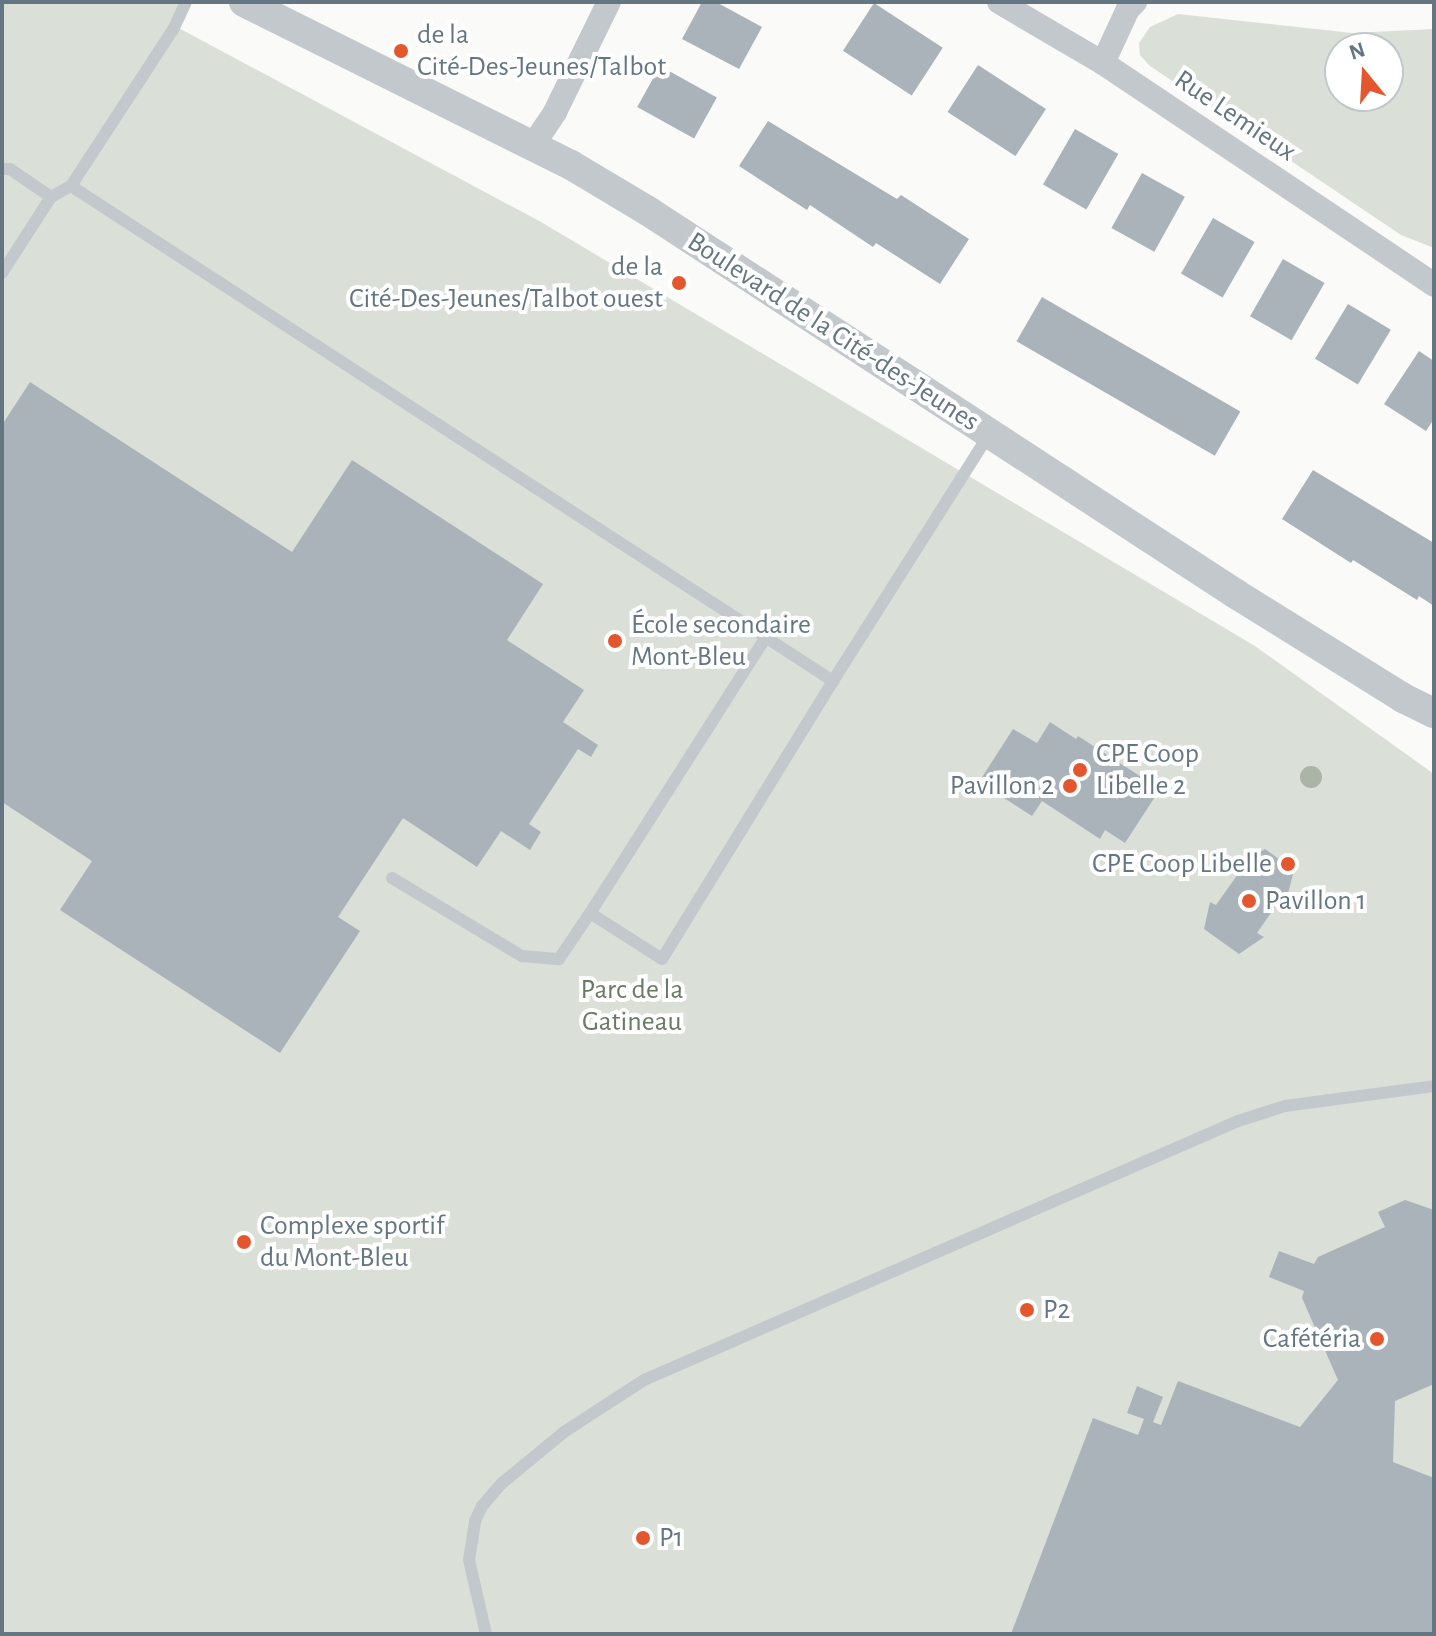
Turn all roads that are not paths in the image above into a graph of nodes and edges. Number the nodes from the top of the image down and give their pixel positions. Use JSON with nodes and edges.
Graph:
{"nodes":[{"id":1,"x":186,"y":2,"type":"edge"},
{"id":2,"x":244,"y":2,"type":"edge"},
{"id":3,"x":609,"y":2,"type":"edge"},
{"id":4,"x":999,"y":2,"type":"edge"},
{"id":5,"x":1135,"y":2,"type":"edge"},
{"id":6,"x":1103,"y":63,"type":"junction"},
{"id":7,"x":533,"y":145,"type":"junction"},
{"id":8,"x":2,"y":169,"type":"edge"},
{"id":9,"x":71,"y":186,"type":"junction"},
{"id":10,"x":51,"y":197,"type":"junction"},
{"id":11,"x":2,"y":273,"type":"edge"},
{"id":12,"x":1434,"y":285,"type":"edge"},
{"id":13,"x":989,"y":434,"type":"junction"},
{"id":14,"x":766,"y":637,"type":"junction"},
{"id":15,"x":833,"y":681,"type":"junction"},
{"id":16,"x":1403,"y":698,"type":"junction"},
{"id":17,"x":1434,"y":713,"type":"edge"},
{"id":18,"x":1434,"y":724,"type":"edge"},
{"id":19,"x":392,"y":878,"type":"dead end"},
{"id":20,"x":590,"y":913,"type":"junction"},
{"id":21,"x":1434,"y":1086,"type":"edge"},
{"id":22,"x":486,"y":1634,"type":"edge"}],
"edges":[{"from":1,"to":9,"type":"lane"},
{"from":2,"to":7,"type":"street","name":"Boulevard de la Cité-des-Jeunes"},
{"from":3,"to":7,"type":"street"},
{"from":4,"to":6,"type":"street","name":"Rue Lemieux"},
{"from":5,"to":6,"type":"street"},
{"from":6,"to":12,"type":"street","name":"Rue Lemieux"},
{"from":7,"to":13,"type":"street","name":"Boulevard de la Cité-des-Jeunes"},
{"from":8,"to":10,"type":"lane"},
{"from":9,"to":10,"type":"lane"},
{"from":9,"to":14,"type":"lane"},
{"from":10,"to":11,"type":"lane"},
{"from":13,"to":15,"type":"lane"},
{"from":13,"to":16,"type":"street","name":"Boulevard de la Cité-des-Jeunes"},
{"from":14,"to":15,"type":"lane"},
{"from":14,"to":20,"type":"lane"},
{"from":15,"to":20,"type":"lane"},
{"from":16,"to":17,"type":"street","name":"Boulevard de la Cité-des-Jeunes"},
{"from":16,"to":18,"type":"street","name":"Boulevard de la Cité-des-Jeunes"},
{"from":19,"to":20,"type":"lane"},
{"from":21,"to":22,"type":"lane"}]}
